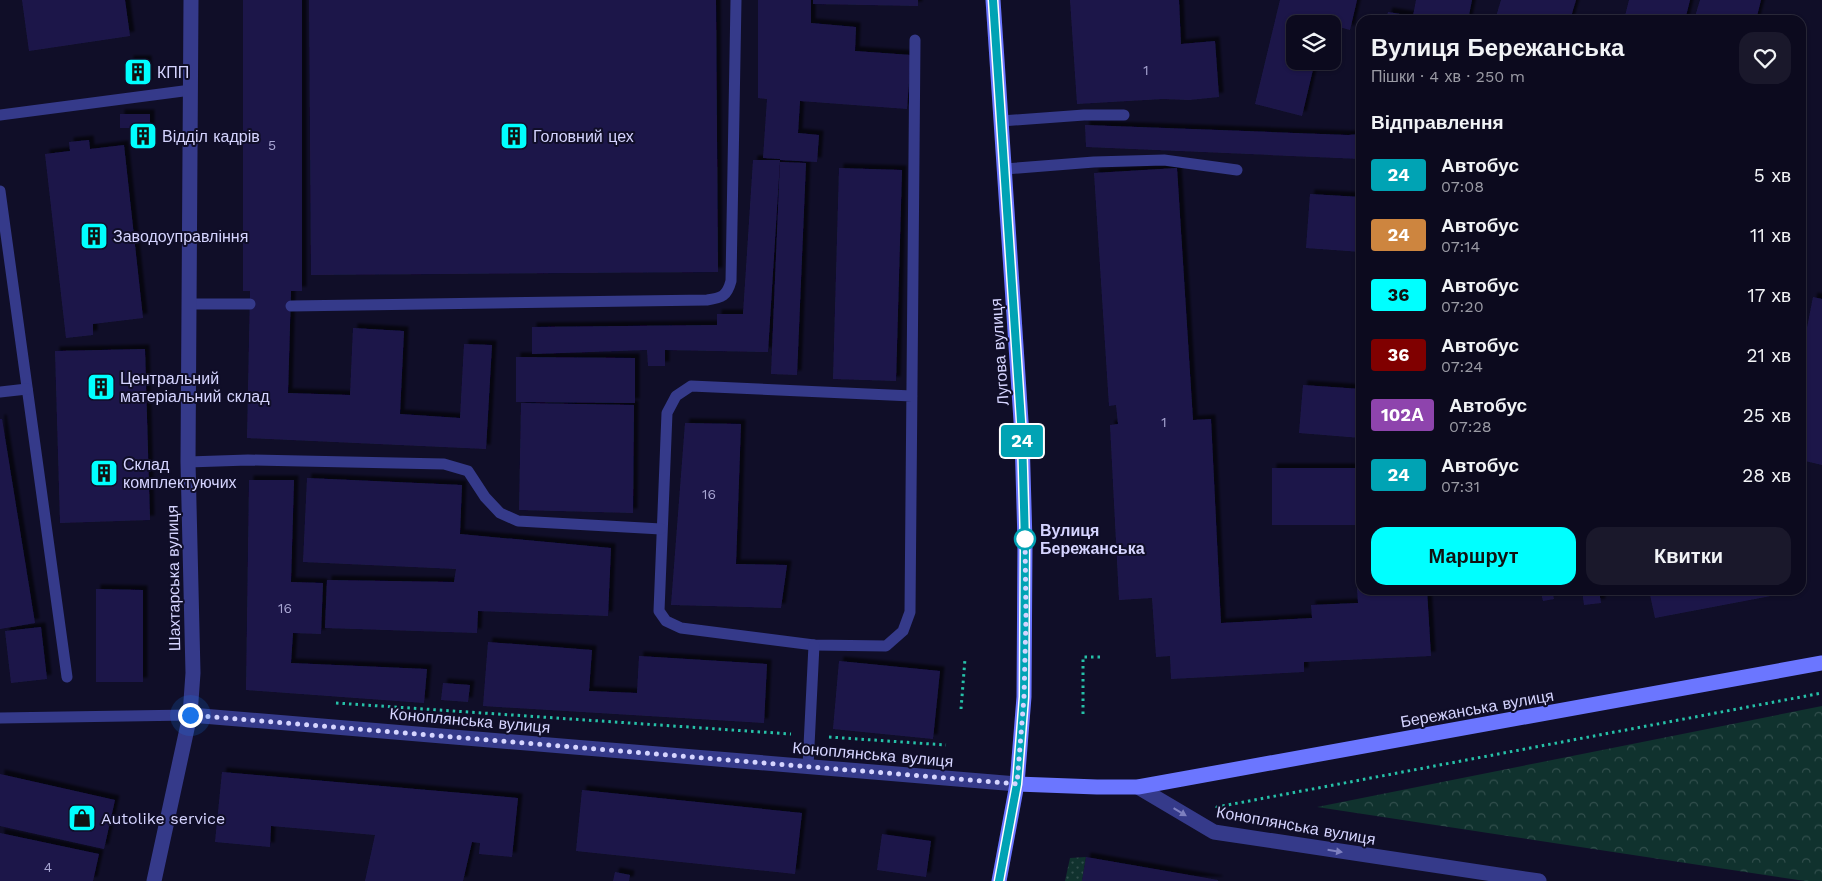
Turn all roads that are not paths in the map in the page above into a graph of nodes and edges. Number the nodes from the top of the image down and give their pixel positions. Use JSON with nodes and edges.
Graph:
{"nodes":[{"id":1,"x":191,"y":0,"type":"edge"},
{"id":2,"x":736,"y":0,"type":"edge"},
{"id":3,"x":993,"y":0,"type":"edge"},
{"id":4,"x":915,"y":40,"type":"dead end"},
{"id":5,"x":191,"y":90,"type":"junction"},
{"id":6,"x":0,"y":115,"type":"edge"},
{"id":7,"x":1124,"y":115,"type":"dead end"},
{"id":8,"x":1002,"y":121,"type":"junction"},
{"id":9,"x":1004,"y":169,"type":"junction"},
{"id":10,"x":1237,"y":170,"type":"dead end"},
{"id":11,"x":0,"y":191,"type":"edge"},
{"id":12,"x":188,"y":304,"type":"junction"},
{"id":13,"x":250,"y":304,"type":"dead end"},
{"id":14,"x":291,"y":306,"type":"dead end"},
{"id":15,"x":27,"y":389,"type":"junction"},
{"id":16,"x":0,"y":392,"type":"edge"},
{"id":17,"x":912,"y":396,"type":"junction"},
{"id":18,"x":188,"y":462,"type":"junction"},
{"id":19,"x":661,"y":528,"type":"junction"},
{"id":20,"x":814,"y":645,"type":"junction"},
{"id":21,"x":1822,"y":663,"type":"edge"},
{"id":22,"x":67,"y":677,"type":"dead end"},
{"id":23,"x":190,"y":715,"type":"junction"},
{"id":24,"x":0,"y":718,"type":"edge"},
{"id":25,"x":808,"y":766,"type":"junction"},
{"id":26,"x":1017,"y":784,"type":"junction"},
{"id":27,"x":1138,"y":787,"type":"junction"},
{"id":28,"x":154,"y":881,"type":"edge"},
{"id":29,"x":999,"y":881,"type":"edge"},
{"id":30,"x":1539,"y":881,"type":"edge"}],
"edges":[{"from":1,"to":5,"type":"street","name":"Шахтарська вулиця"},
{"from":2,"to":14,"type":"lane"},
{"from":3,"to":8,"type":"main road","name":"Лугова вулиця"},
{"from":4,"to":17,"type":"lane"},
{"from":5,"to":6,"type":"lane"},
{"from":5,"to":12,"type":"street","name":"Шахтарська вулиця"},
{"from":7,"to":8,"type":"lane"},
{"from":8,"to":9,"type":"main road","name":"Лугова вулиця"},
{"from":9,"to":10,"type":"lane"},
{"from":9,"to":26,"type":"main road","name":"Лугова вулиця"},
{"from":11,"to":15,"type":"lane"},
{"from":12,"to":13,"type":"lane"},
{"from":12,"to":18,"type":"street","name":"Шахтарська вулиця"},
{"from":15,"to":16,"type":"lane"},
{"from":15,"to":22,"type":"lane"},
{"from":17,"to":19,"type":"lane"},
{"from":17,"to":20,"type":"lane"},
{"from":18,"to":19,"type":"lane"},
{"from":18,"to":23,"type":"street","name":"Шахтарська вулиця"},
{"from":19,"to":20,"type":"lane"},
{"from":20,"to":25,"type":"lane"},
{"from":21,"to":27,"type":"main road","name":"Бережанська вулиця"},
{"from":23,"to":24,"type":"lane"},
{"from":23,"to":25,"type":"street","name":"Коноплянська вулиця"},
{"from":23,"to":28,"type":"street","name":"Шахтарська вулиця"},
{"from":25,"to":26,"type":"street","name":"Коноплянська вулиця"},
{"from":26,"to":27,"type":"main road","name":"Коноплянська вулиця"},
{"from":26,"to":29,"type":"main road","name":"Лугова вулиця"},
{"from":27,"to":30,"type":"street","name":"Коноплянська вулиця","one_way":true}]}
